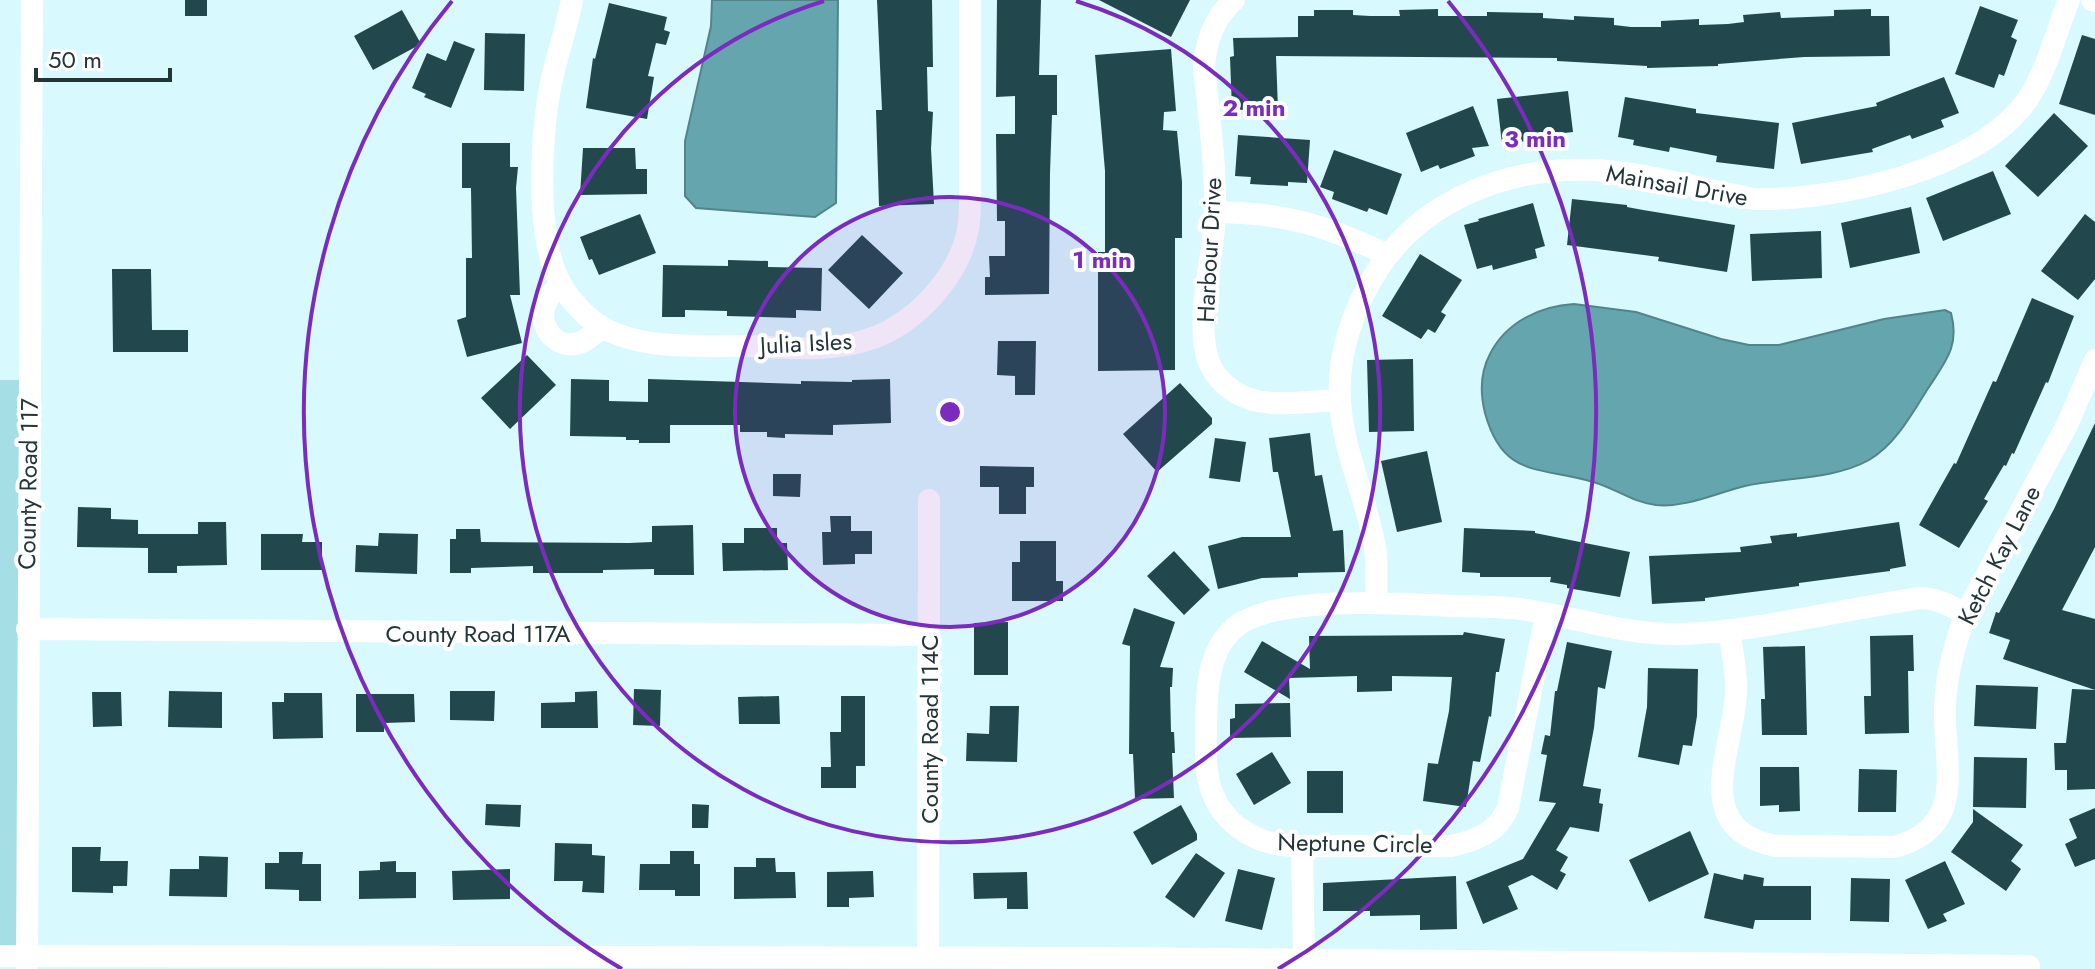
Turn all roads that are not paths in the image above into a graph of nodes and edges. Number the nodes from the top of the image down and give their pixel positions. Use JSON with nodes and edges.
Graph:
{"nodes":[{"id":1,"x":32,"y":0,"type":"edge"},
{"id":2,"x":572,"y":0,"type":"edge"},
{"id":3,"x":970,"y":0,"type":"edge"},
{"id":4,"x":1234,"y":0,"type":"edge"},
{"id":5,"x":2069,"y":0,"type":"edge"},
{"id":6,"x":1215,"y":212,"type":"junction"},
{"id":7,"x":1388,"y":255,"type":"junction"},
{"id":8,"x":561,"y":284,"type":"junction"},
{"id":9,"x":602,"y":327,"type":"junction"},
{"id":10,"x":2095,"y":360,"type":"edge"},
{"id":11,"x":1340,"y":400,"type":"junction"},
{"id":12,"x":929,"y":500,"type":"dead end"},
{"id":13,"x":1376,"y":603,"type":"junction"},
{"id":14,"x":1546,"y":614,"type":"junction"},
{"id":15,"x":1965,"y":615,"type":"junction"},
{"id":16,"x":27,"y":629,"type":"junction"},
{"id":17,"x":1729,"y":630,"type":"junction"},
{"id":18,"x":929,"y":635,"type":"junction"},
{"id":19,"x":1302,"y":846,"type":"junction"},
{"id":20,"x":0,"y":956,"type":"edge"},
{"id":21,"x":928,"y":958,"type":"junction"},
{"id":22,"x":1304,"y":960,"type":"junction"},
{"id":23,"x":27,"y":963,"type":"edge"},
{"id":24,"x":1113,"y":963,"type":"edge"},
{"id":25,"x":2029,"y":967,"type":"edge"}],
"edges":[{"from":1,"to":16,"type":"street","name":"County Road 117"},
{"from":2,"to":8,"type":"street","name":"Julia Isles"},
{"from":3,"to":9,"type":"street","name":"Julia Isles"},
{"from":4,"to":6,"type":"street","name":"Harbour Drive"},
{"from":5,"to":7,"type":"street","name":"Mainsail Drive"},
{"from":6,"to":7,"type":"street"},
{"from":6,"to":11,"type":"street","name":"Harbour Drive"},
{"from":7,"to":11,"type":"street","name":"Mainsail Drive"},
{"from":8,"to":9,"type":"street","name":"Julia Isles"},
{"from":8,"to":9,"type":"street"},
{"from":10,"to":15,"type":"street","name":"Ketch Kay Lane"},
{"from":11,"to":13,"type":"street","name":"Mainsail Drive"},
{"from":12,"to":18,"type":"street","name":"County Road 114C"},
{"from":13,"to":14,"type":"street","name":"Neptune Circle"},
{"from":13,"to":19,"type":"street","name":"Neptune Circle"},
{"from":14,"to":17,"type":"street","name":"Neptune Circle"},
{"from":14,"to":19,"type":"street","name":"Neptune Circle"},
{"from":15,"to":17,"type":"street","name":"Neptune Circle"},
{"from":15,"to":17,"type":"street","name":"Ketch Kay Lane"},
{"from":16,"to":18,"type":"street","name":"County Road 117A"},
{"from":16,"to":23,"type":"street","name":"County Road 117"},
{"from":18,"to":21,"type":"street","name":"County Road 114C"},
{"from":19,"to":22,"type":"street"},
{"from":20,"to":23,"type":"street"},
{"from":21,"to":23,"type":"street"},
{"from":21,"to":24,"type":"street"},
{"from":22,"to":24,"type":"street"},
{"from":22,"to":25,"type":"street"}]}
